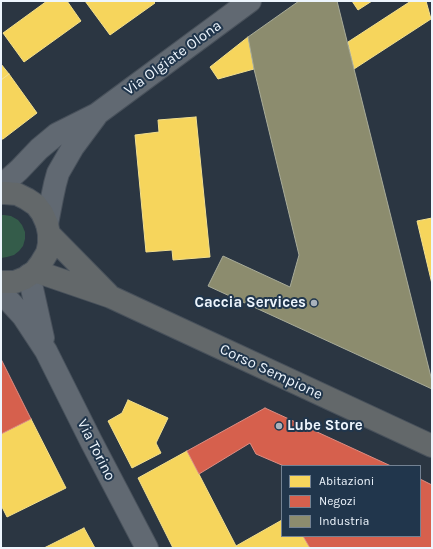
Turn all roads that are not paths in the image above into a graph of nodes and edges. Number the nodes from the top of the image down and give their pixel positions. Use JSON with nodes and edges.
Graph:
{"nodes":[{"id":1,"x":250,"y":1,"type":"edge"},
{"id":2,"x":97,"y":114,"type":"junction"},
{"id":3,"x":1,"y":186,"type":"edge"},
{"id":4,"x":1,"y":194,"type":"edge"},
{"id":5,"x":48,"y":229,"type":"junction"},
{"id":6,"x":32,"y":273,"type":"junction"},
{"id":7,"x":1,"y":282,"type":"edge"},
{"id":8,"x":1,"y":292,"type":"edge"},
{"id":9,"x":111,"y":297,"type":"junction"},
{"id":10,"x":46,"y":351,"type":"junction"},
{"id":11,"x":432,"y":446,"type":"edge"},
{"id":12,"x":147,"y":548,"type":"edge"}],
"edges":[{"from":1,"to":2,"type":"street","name":"Via Olgiate Olona"},
{"from":2,"to":3,"type":"street","name":"Via Olgiate Olona"},
{"from":2,"to":5,"type":"street","name":"Via Olgiate Olona"},
{"from":4,"to":5,"type":"main road","name":"Corso Sempione"},
{"from":5,"to":6,"type":"main road"},
{"from":5,"to":9,"type":"main road","name":"Corso Sempione"},
{"from":6,"to":7,"type":"main road"},
{"from":6,"to":9,"type":"main road","name":"Corso Sempione"},
{"from":6,"to":10,"type":"street","name":"Via Torino"},
{"from":8,"to":10,"type":"street","name":"Via Torino"},
{"from":9,"to":11,"type":"main road","name":"Corso Sempione"},
{"from":10,"to":12,"type":"street","name":"Via Torino"}]}
